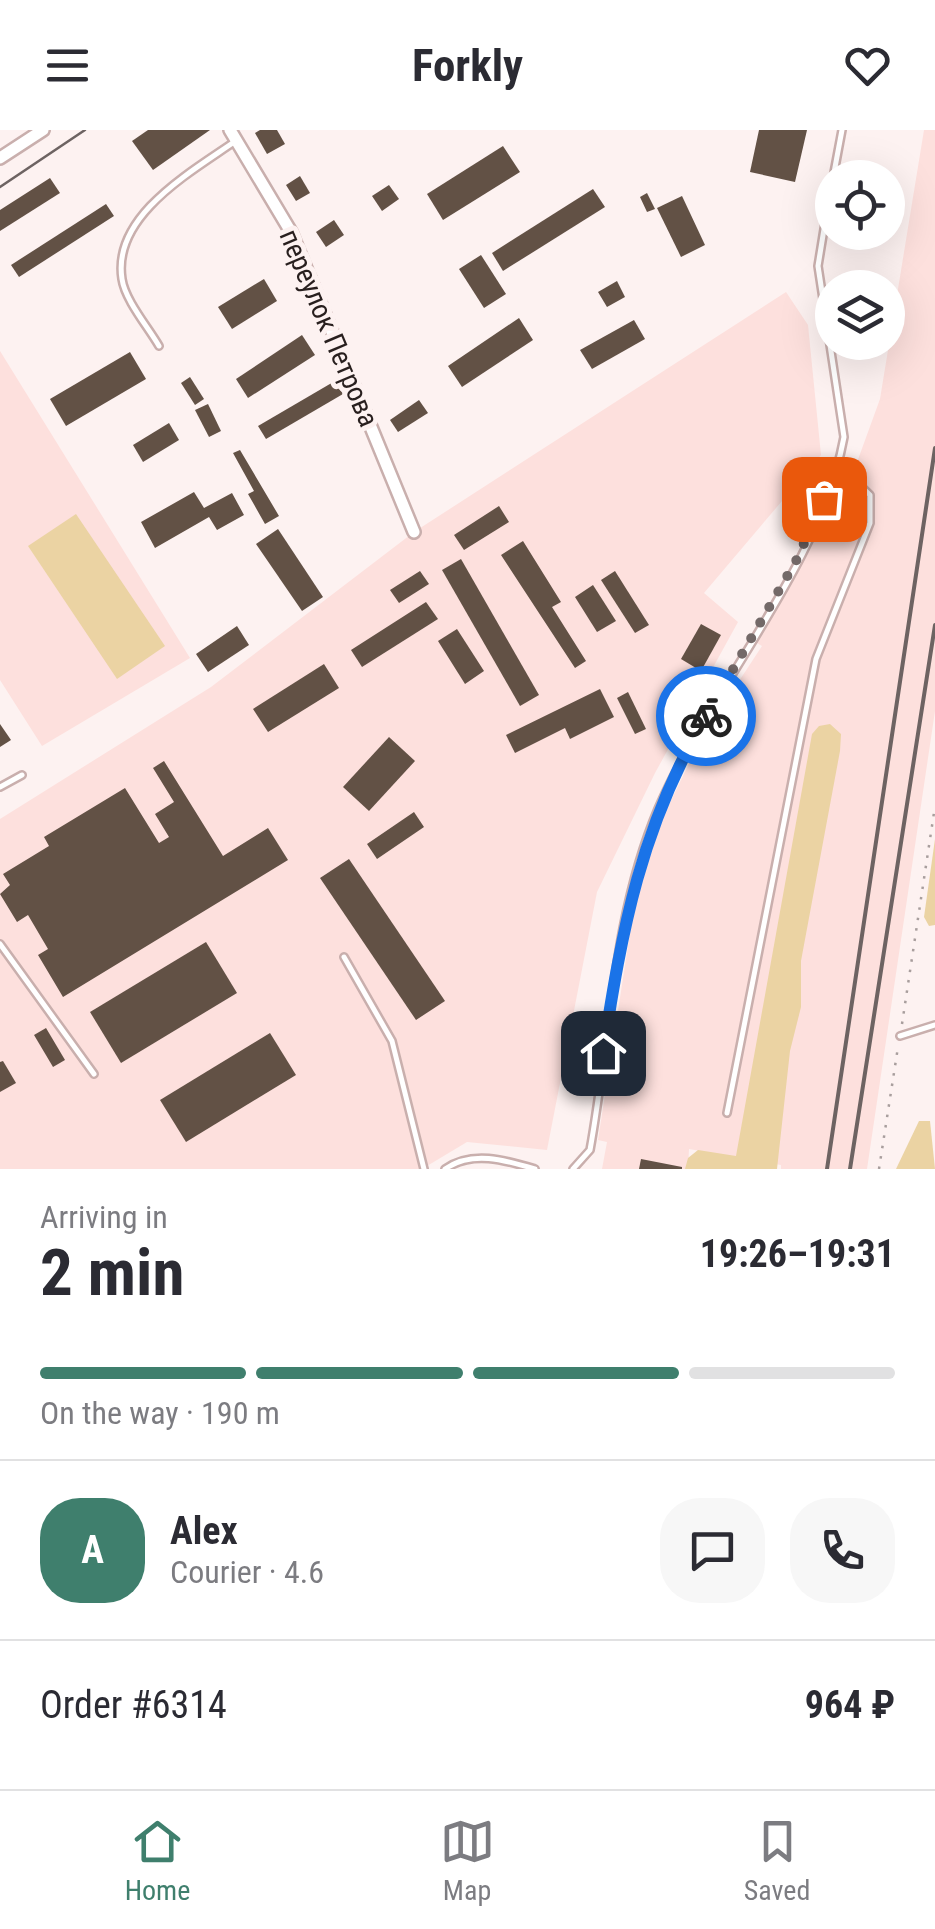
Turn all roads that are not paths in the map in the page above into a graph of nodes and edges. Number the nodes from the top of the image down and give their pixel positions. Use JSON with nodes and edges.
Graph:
{"nodes":[{"id":1,"x":43,"y":130,"type":"edge"},
{"id":2,"x":842,"y":130,"type":"edge"},
{"id":3,"x":233,"y":135,"type":"edge"},
{"id":4,"x":0,"y":158,"type":"edge"},
{"id":5,"x":836,"y":160,"type":"edge"},
{"id":6,"x":821,"y":250,"type":"edge"},
{"id":7,"x":159,"y":346,"type":"dead end"},
{"id":8,"x":838,"y":463,"type":"junction"},
{"id":9,"x":414,"y":532,"type":"dead end"},
{"id":10,"x":22,"y":774,"type":"dead end"},
{"id":11,"x":0,"y":788,"type":"edge"},
{"id":12,"x":0,"y":944,"type":"edge"},
{"id":13,"x":344,"y":957,"type":"dead end"},
{"id":14,"x":935,"y":1025,"type":"edge"},
{"id":15,"x":900,"y":1036,"type":"road end"},
{"id":16,"x":94,"y":1074,"type":"dead end"},
{"id":17,"x":727,"y":1113,"type":"dead end"},
{"id":18,"x":525,"y":1168,"type":"edge"},
{"id":19,"x":424,"y":1169,"type":"edge"},
{"id":20,"x":445,"y":1169,"type":"edge"},
{"id":21,"x":535,"y":1169,"type":"edge"},
{"id":22,"x":573,"y":1169,"type":"edge"}],
"edges":[{"from":1,"to":4,"type":"street"},
{"from":2,"to":5,"type":"lane"},
{"from":3,"to":7,"type":"lane"},
{"from":3,"to":9,"type":"street","name":"переулок Петрова"},
{"from":6,"to":8,"type":"lane"},
{"from":8,"to":17,"type":"lane"},
{"from":8,"to":22,"type":"lane"},
{"from":10,"to":11,"type":"lane"},
{"from":12,"to":16,"type":"lane"},
{"from":13,"to":19,"type":"lane"},
{"from":14,"to":15,"type":"lane"},
{"from":18,"to":20,"type":"lane"},
{"from":18,"to":21,"type":"lane"}]}
